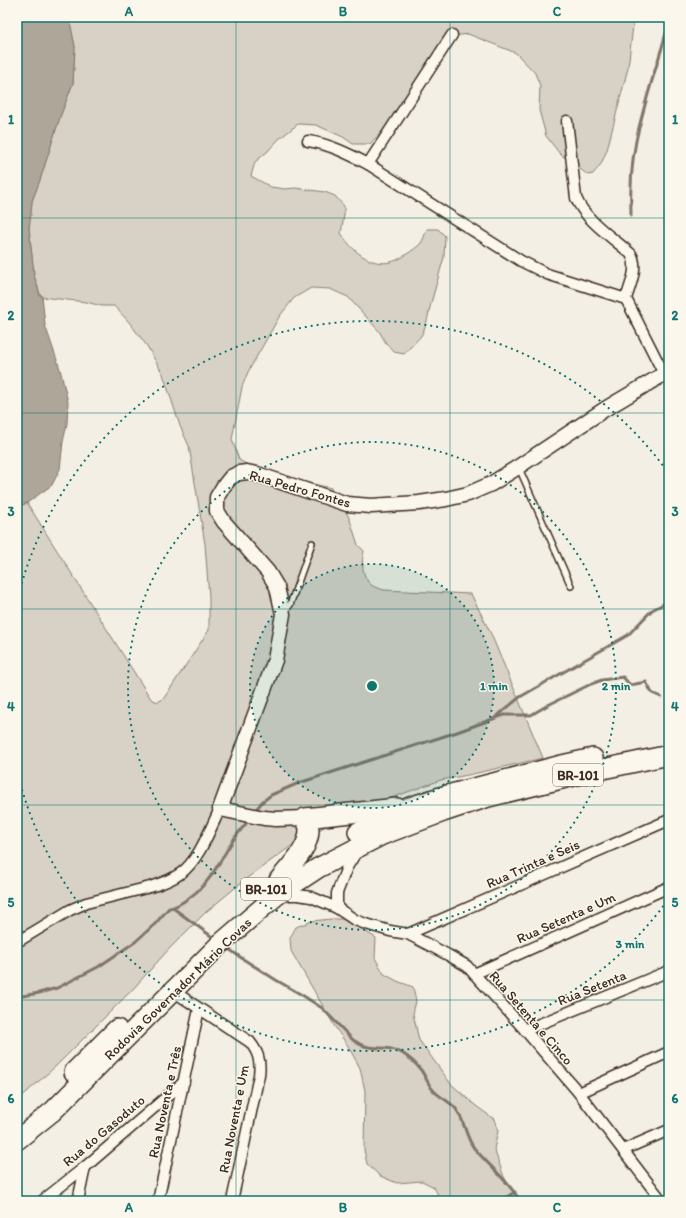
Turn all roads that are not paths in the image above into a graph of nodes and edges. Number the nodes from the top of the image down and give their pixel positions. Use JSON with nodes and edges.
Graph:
{"nodes":[{"id":1,"x":452,"y":35,"type":"dead end"},
{"id":2,"x":567,"y":121,"type":"dead end"},
{"id":3,"x":308,"y":141,"type":"dead end"},
{"id":4,"x":368,"y":164,"type":"junction"},
{"id":5,"x":626,"y":299,"type":"junction"},
{"id":6,"x":667,"y":372,"type":"edge"},
{"id":7,"x":518,"y":467,"type":"junction"},
{"id":8,"x":312,"y":543,"type":"dead end"},
{"id":9,"x":572,"y":586,"type":"dead end"},
{"id":10,"x":283,"y":614,"type":"junction"},
{"id":11,"x":669,"y":745,"type":"edge"},
{"id":12,"x":669,"y":755,"type":"edge"},
{"id":13,"x":410,"y":807,"type":"junction"},
{"id":14,"x":220,"y":809,"type":"junction"},
{"id":15,"x":305,"y":818,"type":"junction"},
{"id":16,"x":669,"y":820,"type":"edge"},
{"id":17,"x":360,"y":846,"type":"junction"},
{"id":18,"x":278,"y":887,"type":"junction"},
{"id":19,"x":669,"y":887,"type":"edge"},
{"id":20,"x":337,"y":908,"type":"junction"},
{"id":21,"x":408,"y":934,"type":"junction"},
{"id":22,"x":17,"y":942,"type":"edge"},
{"id":23,"x":669,"y":971,"type":"edge"},
{"id":24,"x":474,"y":974,"type":"junction"},
{"id":25,"x":173,"y":991,"type":"junction"},
{"id":26,"x":199,"y":1009,"type":"junction"},
{"id":27,"x":525,"y":1030,"type":"junction"},
{"id":28,"x":669,"y":1052,"type":"edge"},
{"id":29,"x":184,"y":1082,"type":"junction"},
{"id":30,"x":579,"y":1093,"type":"junction"},
{"id":31,"x":17,"y":1125,"type":"edge"},
{"id":32,"x":669,"y":1130,"type":"edge"},
{"id":33,"x":17,"y":1140,"type":"edge"},
{"id":34,"x":623,"y":1150,"type":"junction"},
{"id":35,"x":85,"y":1167,"type":"junction"},
{"id":36,"x":42,"y":1201,"type":"edge"},
{"id":37,"x":78,"y":1201,"type":"edge"},
{"id":38,"x":158,"y":1201,"type":"edge"},
{"id":39,"x":232,"y":1201,"type":"edge"},
{"id":40,"x":662,"y":1201,"type":"edge"}],
"edges":[{"from":1,"to":4,"type":"street"},
{"from":2,"to":5,"type":"street"},
{"from":3,"to":4,"type":"street"},
{"from":4,"to":5,"type":"street"},
{"from":5,"to":6,"type":"street"},
{"from":6,"to":7,"type":"street","name":"Rua Pedro Fontes"},
{"from":7,"to":9,"type":"lane"},
{"from":7,"to":10,"type":"street","name":"Rua Pedro Fontes"},
{"from":8,"to":10,"type":"lane"},
{"from":10,"to":14,"type":"street","name":"Rua Pedro Fontes"},
{"from":11,"to":13,"type":"highway","name":"Rodovia Governador Mário Covas","number":"BR-101"},
{"from":12,"to":17,"type":"highway","name":"Rodovia Governador Mário Covas","number":"BR-101"},
{"from":13,"to":15,"type":"highway"},
{"from":13,"to":18,"type":"highway","name":"Rodovia Governador Mário Covas","number":"BR-101"},
{"from":14,"to":15,"type":"street"},
{"from":14,"to":22,"type":"street","name":"Rua Pedro Fontes"},
{"from":15,"to":18,"type":"highway"},
{"from":16,"to":21,"type":"street","name":"Rua Trinta e Seis"},
{"from":17,"to":18,"type":"highway","name":"Rodovia Governador Mário Covas","number":"BR-101"},
{"from":17,"to":20,"type":"street"},
{"from":18,"to":20,"type":"street","name":"Rua Setenta e Cinco"},
{"from":18,"to":25,"type":"highway","name":"Rodovia Governador Mário Covas","number":"BR-101"},
{"from":18,"to":31,"type":"highway","name":"Rodovia Governador Mário Covas","number":"BR-101"},
{"from":19,"to":24,"type":"street","name":"Rua Setenta e Um"},
{"from":20,"to":21,"type":"street","name":"Rua Setenta e Cinco"},
{"from":21,"to":24,"type":"street","name":"Rua Setenta e Cinco"},
{"from":23,"to":27,"type":"street","name":"Rua Setenta"},
{"from":24,"to":27,"type":"street","name":"Rua Setenta e Cinco"},
{"from":25,"to":26,"type":"street","name":"Rua Noventa e Um"},
{"from":25,"to":33,"type":"highway","name":"Rodovia Governador Mário Covas","number":"BR-101"},
{"from":26,"to":29,"type":"street","name":"Rua Noventa e Três"},
{"from":26,"to":39,"type":"street","name":"Rua Noventa e Um"},
{"from":27,"to":30,"type":"street","name":"Rua Setenta e Cinco"},
{"from":28,"to":30,"type":"street"},
{"from":29,"to":35,"type":"street","name":"Rua do Gasoduto"},
{"from":29,"to":38,"type":"street","name":"Rua Noventa e Três"},
{"from":30,"to":34,"type":"street","name":"Rua Setenta e Cinco"},
{"from":32,"to":34,"type":"street"},
{"from":34,"to":40,"type":"street","name":"Rua Setenta e Cinco"},
{"from":35,"to":36,"type":"street","name":"Rua do Gasoduto"},
{"from":35,"to":37,"type":"street"}]}
